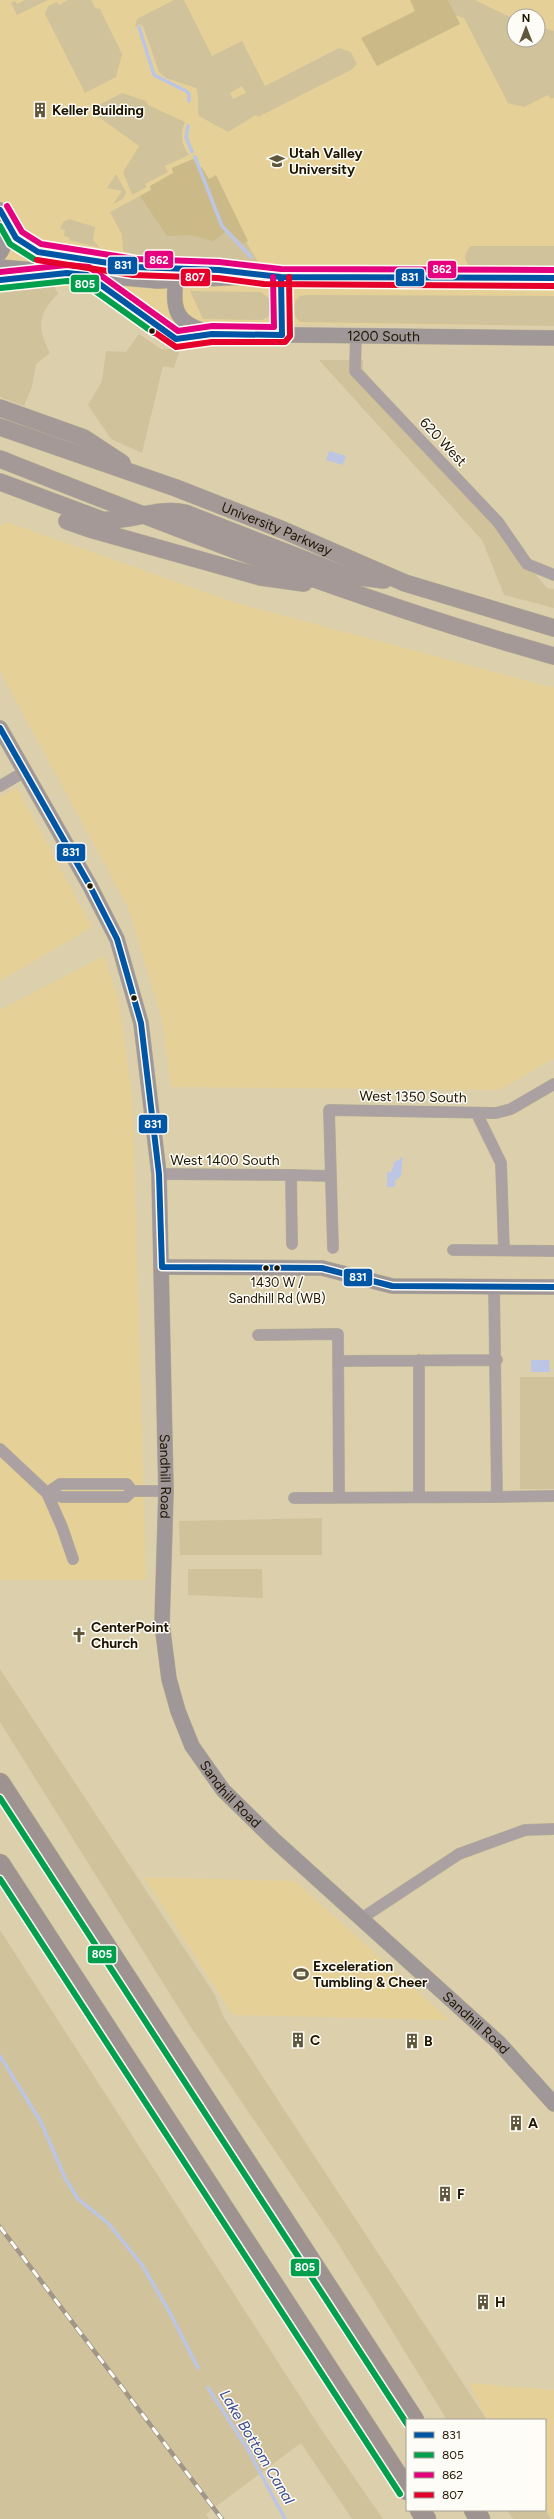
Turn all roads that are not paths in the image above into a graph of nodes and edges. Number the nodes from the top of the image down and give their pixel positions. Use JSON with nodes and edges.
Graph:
{"nodes":[{"id":1,"x":4,"y":219,"type":"edge"},
{"id":2,"x":0,"y":253,"type":"edge"},
{"id":3,"x":0,"y":267,"type":"edge"},
{"id":4,"x":67,"y":273,"type":"junction"},
{"id":5,"x":87,"y":275,"type":"junction"},
{"id":6,"x":264,"y":276,"type":"junction"},
{"id":7,"x":281,"y":277,"type":"junction"},
{"id":8,"x":554,"y":278,"type":"edge"},
{"id":9,"x":0,"y":280,"type":"edge"},
{"id":10,"x":176,"y":281,"type":"junction"},
{"id":11,"x":212,"y":334,"type":"junction"},
{"id":12,"x":282,"y":334,"type":"junction"},
{"id":13,"x":356,"y":335,"type":"junction"},
{"id":14,"x":554,"y":338,"type":"edge"},
{"id":15,"x":0,"y":408,"type":"edge"},
{"id":16,"x":0,"y":427,"type":"edge"},
{"id":17,"x":0,"y":460,"type":"edge"},
{"id":18,"x":144,"y":478,"type":"junction"},
{"id":19,"x":0,"y":482,"type":"edge"},
{"id":20,"x":0,"y":494,"type":"edge"},
{"id":21,"x":143,"y":516,"type":"junction"},
{"id":22,"x":554,"y":575,"type":"edge"},
{"id":23,"x":405,"y":583,"type":"junction"},
{"id":24,"x":336,"y":587,"type":"junction"},
{"id":25,"x":554,"y":628,"type":"edge"},
{"id":26,"x":554,"y":656,"type":"edge"},
{"id":27,"x":0,"y":728,"type":"edge"},
{"id":28,"x":24,"y":772,"type":"junction"},
{"id":29,"x":0,"y":786,"type":"edge"},
{"id":30,"x":554,"y":1084,"type":"edge"},
{"id":31,"x":477,"y":1114,"type":"junction"},
{"id":32,"x":159,"y":1174,"type":"junction"},
{"id":33,"x":291,"y":1175,"type":"junction"},
{"id":34,"x":330,"y":1176,"type":"junction"},
{"id":35,"x":292,"y":1244,"type":"dead end"},
{"id":36,"x":333,"y":1248,"type":"dead end"},
{"id":37,"x":453,"y":1250,"type":"dead end"},
{"id":38,"x":504,"y":1250,"type":"junction"},
{"id":39,"x":554,"y":1251,"type":"edge"},
{"id":40,"x":162,"y":1268,"type":"junction"},
{"id":41,"x":494,"y":1286,"type":"junction"},
{"id":42,"x":554,"y":1287,"type":"edge"},
{"id":43,"x":258,"y":1335,"type":"dead end"},
{"id":44,"x":419,"y":1360,"type":"junction"},
{"id":45,"x":497,"y":1360,"type":"junction"},
{"id":46,"x":338,"y":1361,"type":"junction"},
{"id":47,"x":0,"y":1449,"type":"edge"},
{"id":48,"x":166,"y":1491,"type":"junction"},
{"id":49,"x":47,"y":1493,"type":"junction"},
{"id":50,"x":497,"y":1496,"type":"junction"},
{"id":51,"x":554,"y":1496,"type":"edge"},
{"id":52,"x":419,"y":1497,"type":"junction"},
{"id":53,"x":294,"y":1498,"type":"dead end"},
{"id":54,"x":338,"y":1498,"type":"junction"},
{"id":55,"x":73,"y":1559,"type":"dead end"},
{"id":56,"x":0,"y":1783,"type":"edge"},
{"id":57,"x":554,"y":1829,"type":"edge"},
{"id":58,"x":0,"y":1864,"type":"edge"},
{"id":59,"x":362,"y":1918,"type":"junction"},
{"id":60,"x":554,"y":2104,"type":"edge"},
{"id":61,"x":413,"y":2419,"type":"edge"},
{"id":62,"x":406,"y":2488,"type":"edge"}],
"edges":[{"from":1,"to":2,"type":"street"},
{"from":1,"to":6,"type":"street"},
{"from":3,"to":4,"type":"street"},
{"from":4,"to":5,"type":"street"},
{"from":4,"to":9,"type":"street"},
{"from":5,"to":10,"type":"street"},
{"from":5,"to":11,"type":"street","name":"1200 South"},
{"from":6,"to":7,"type":"street"},
{"from":6,"to":10,"type":"street"},
{"from":7,"to":8,"type":"street"},
{"from":7,"to":12,"type":"street"},
{"from":10,"to":11,"type":"street","name":"1200 South"},
{"from":11,"to":12,"type":"street","name":"1200 South"},
{"from":12,"to":13,"type":"street","name":"1200 South"},
{"from":13,"to":14,"type":"street","name":"1200 South"},
{"from":13,"to":22,"type":"street","name":"620 West"},
{"from":15,"to":18,"type":"main road"},
{"from":16,"to":18,"type":"main road","name":"University Parkway"},
{"from":17,"to":21,"type":"main road"},
{"from":18,"to":23,"type":"main road","name":"University Parkway"},
{"from":19,"to":21,"type":"main road"},
{"from":20,"to":24,"type":"main road"},
{"from":21,"to":23,"type":"main road"},
{"from":21,"to":24,"type":"main road"},
{"from":23,"to":25,"type":"main road","name":"University Parkway"},
{"from":24,"to":26,"type":"main road"},
{"from":27,"to":28,"type":"street","name":"Sandhill Road"},
{"from":28,"to":29,"type":"street"},
{"from":28,"to":32,"type":"street","name":"Sandhill Road"},
{"from":30,"to":31,"type":"street","name":"West 1350 South"},
{"from":31,"to":34,"type":"street","name":"West 1350 South"},
{"from":31,"to":38,"type":"street"},
{"from":32,"to":33,"type":"street","name":"West 1400 South"},
{"from":32,"to":40,"type":"street","name":"Sandhill Road"},
{"from":33,"to":34,"type":"street","name":"West 1400 South"},
{"from":33,"to":35,"type":"street"},
{"from":34,"to":36,"type":"street"},
{"from":37,"to":38,"type":"street"},
{"from":38,"to":39,"type":"street"},
{"from":40,"to":41,"type":"street"},
{"from":40,"to":48,"type":"street","name":"Sandhill Road"},
{"from":41,"to":42,"type":"street"},
{"from":41,"to":45,"type":"street"},
{"from":43,"to":46,"type":"street"},
{"from":44,"to":45,"type":"street"},
{"from":44,"to":46,"type":"street"},
{"from":44,"to":52,"type":"street"},
{"from":45,"to":50,"type":"street"},
{"from":46,"to":54,"type":"street"},
{"from":47,"to":49,"type":"street"},
{"from":48,"to":49,"type":"street"},
{"from":48,"to":59,"type":"street","name":"Sandhill Road"},
{"from":49,"to":55,"type":"street"},
{"from":50,"to":51,"type":"street"},
{"from":50,"to":52,"type":"street"},
{"from":52,"to":54,"type":"street"},
{"from":53,"to":54,"type":"street"},
{"from":56,"to":61,"type":"highway"},
{"from":57,"to":59,"type":"street"},
{"from":58,"to":62,"type":"highway"},
{"from":59,"to":60,"type":"street","name":"Sandhill Road"}]}
